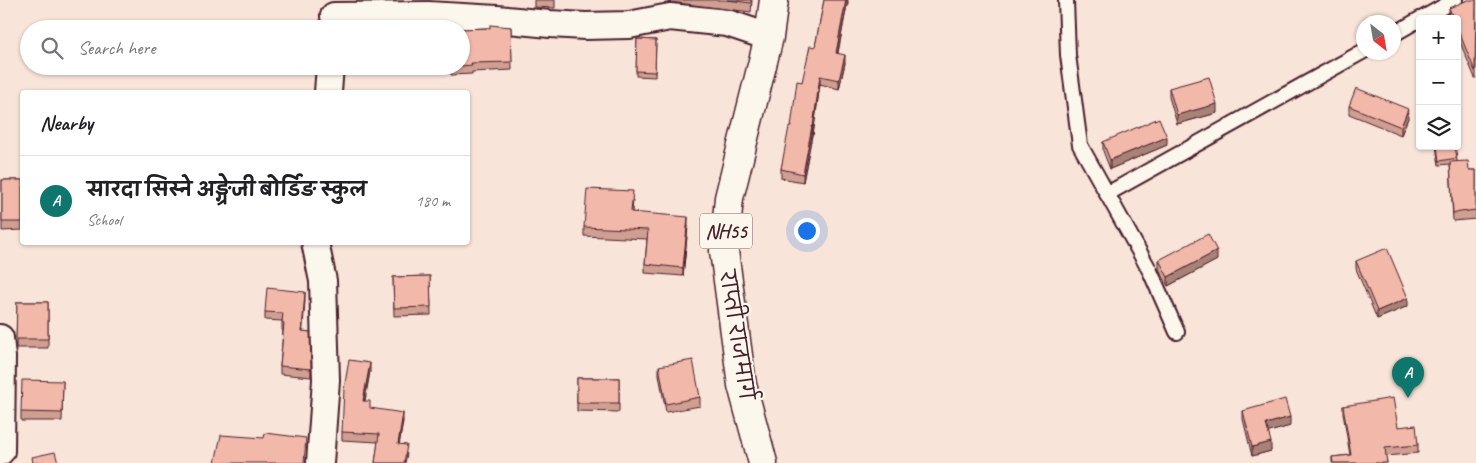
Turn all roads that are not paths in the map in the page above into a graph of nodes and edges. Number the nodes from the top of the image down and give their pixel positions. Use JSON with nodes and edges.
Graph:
{"nodes":[{"id":1,"x":774,"y":0,"type":"edge"},
{"id":2,"x":1066,"y":0,"type":"edge"},
{"id":3,"x":1455,"y":0,"type":"edge"},
{"id":4,"x":334,"y":15,"type":"edge"},
{"id":5,"x":1427,"y":15,"type":"edge"},
{"id":6,"x":1416,"y":21,"type":"edge"},
{"id":7,"x":1401,"y":30,"type":"edge"},
{"id":8,"x":769,"y":36,"type":"junction"},
{"id":9,"x":1356,"y":55,"type":"edge"},
{"id":10,"x":329,"y":75,"type":"edge"},
{"id":11,"x":328,"y":90,"type":"edge"},
{"id":12,"x":1107,"y":194,"type":"junction"},
{"id":13,"x":316,"y":245,"type":"edge"},
{"id":14,"x":1177,"y":332,"type":"dead end"},
{"id":15,"x":0,"y":338,"type":"edge"},
{"id":16,"x":0,"y":452,"type":"edge"},
{"id":17,"x":320,"y":463,"type":"edge"},
{"id":18,"x":763,"y":463,"type":"edge"}],
"edges":[{"from":1,"to":8,"type":"main road","name":"राप्ती राजमार्ग","number":"NH55"},
{"from":2,"to":12,"type":"lane"},
{"from":3,"to":5,"type":"lane"},
{"from":4,"to":8,"type":"street"},
{"from":6,"to":7,"type":"lane"},
{"from":8,"to":18,"type":"main road","name":"राप्ती राजमार्ग","number":"NH55"},
{"from":9,"to":12,"type":"lane"},
{"from":10,"to":11,"type":"street"},
{"from":12,"to":14,"type":"lane"},
{"from":13,"to":17,"type":"street"},
{"from":15,"to":16,"type":"street"}]}
